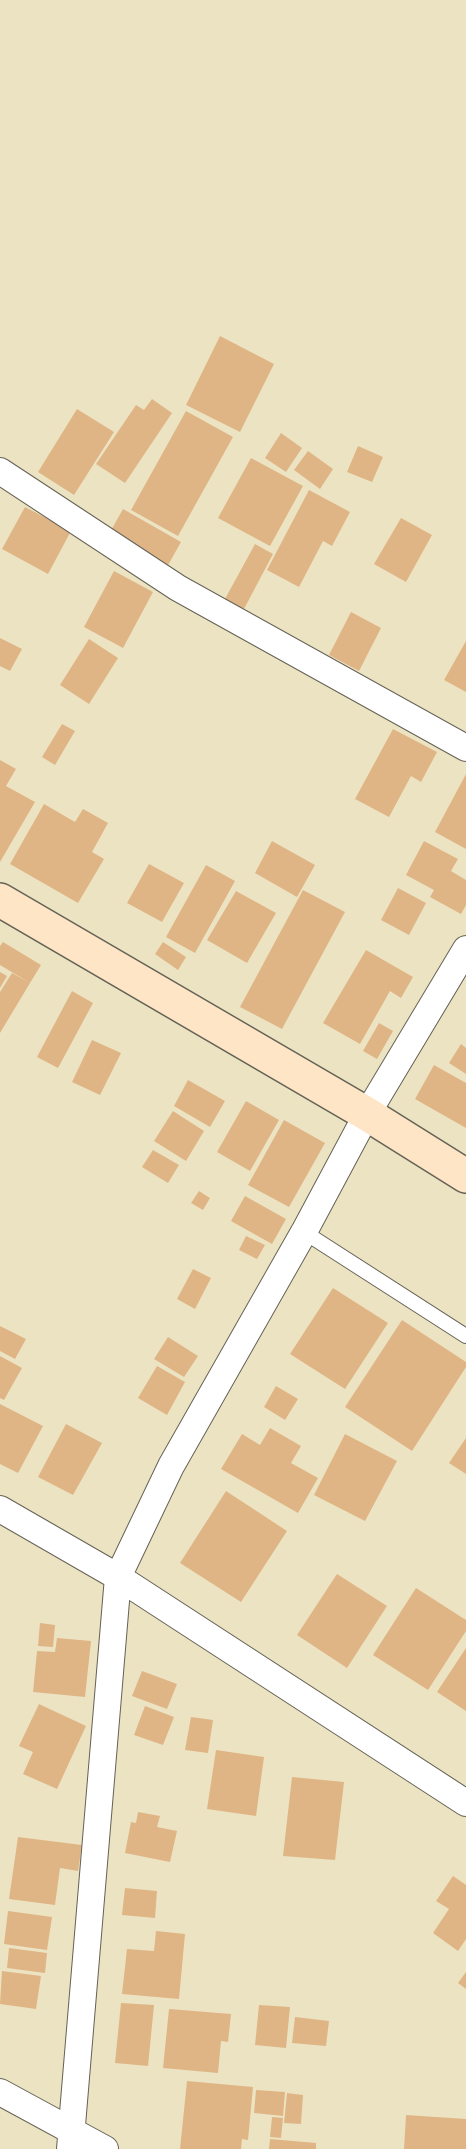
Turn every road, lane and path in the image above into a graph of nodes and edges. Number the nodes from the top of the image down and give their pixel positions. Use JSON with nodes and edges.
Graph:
{"nodes":[{"id":1,"x":0,"y":471,"type":"edge"},
{"id":2,"x":466,"y":748,"type":"edge"},
{"id":3,"x":0,"y":900,"type":"edge"},
{"id":4,"x":466,"y":949,"type":"edge"},
{"id":5,"x":367,"y":1114,"type":"junction"},
{"id":6,"x":466,"y":1176,"type":"edge"},
{"id":7,"x":304,"y":1232,"type":"junction"},
{"id":8,"x":466,"y":1336,"type":"edge"},
{"id":9,"x":0,"y":1509,"type":"edge"},
{"id":10,"x":118,"y":1577,"type":"junction"},
{"id":11,"x":466,"y":1803,"type":"edge"},
{"id":12,"x":0,"y":2092,"type":"edge"},
{"id":13,"x":70,"y":2139,"type":"edge"},
{"id":14,"x":105,"y":2149,"type":"edge"}],
"edges":[{"from":1,"to":2,"type":"street"},
{"from":3,"to":5,"type":"main road"},
{"from":4,"to":5,"type":"street"},
{"from":5,"to":6,"type":"main road"},
{"from":5,"to":7,"type":"street"},
{"from":7,"to":8,"type":"lane"},
{"from":7,"to":10,"type":"street"},
{"from":9,"to":10,"type":"street"},
{"from":10,"to":11,"type":"street"},
{"from":10,"to":13,"type":"street"},
{"from":12,"to":13,"type":"street"},
{"from":13,"to":14,"type":"street"}]}
